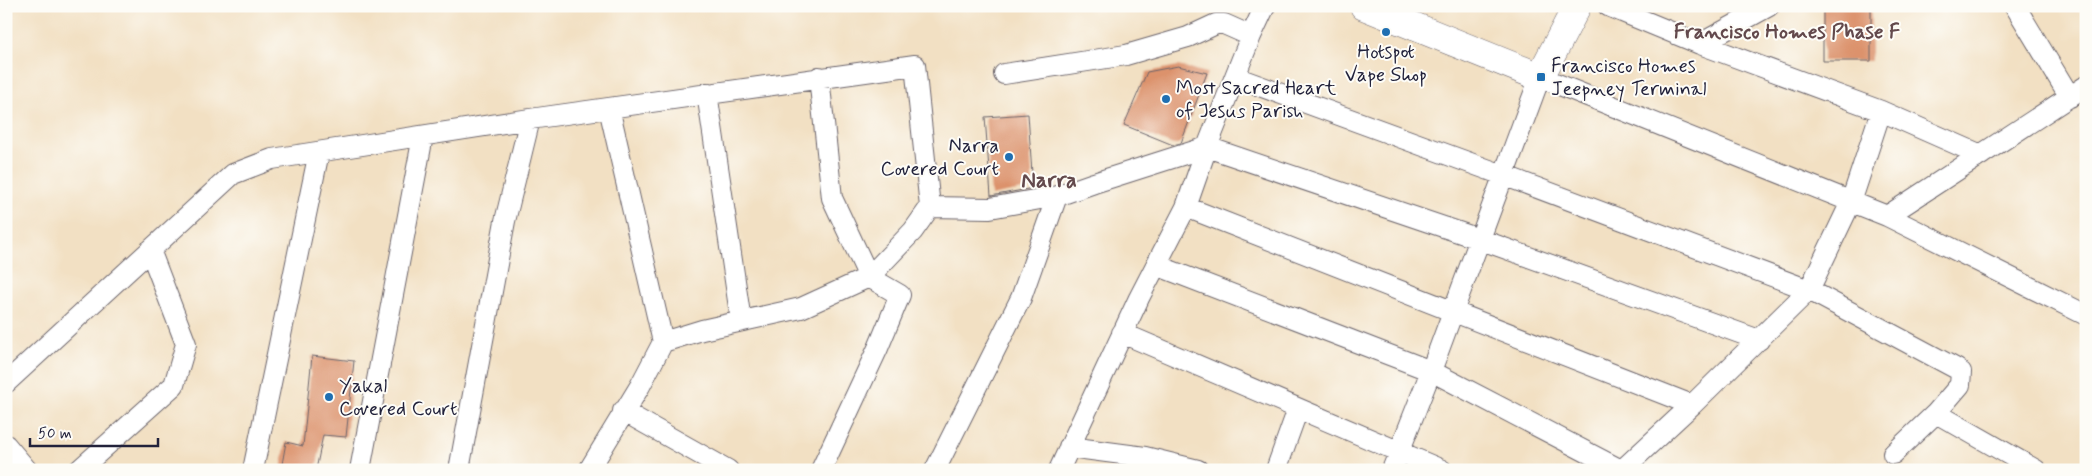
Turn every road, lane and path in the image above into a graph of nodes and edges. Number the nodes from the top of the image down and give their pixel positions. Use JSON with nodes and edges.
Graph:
{"nodes":[{"id":1,"x":1264,"y":6,"type":"edge"},
{"id":2,"x":1364,"y":6,"type":"edge"},
{"id":3,"x":1577,"y":6,"type":"edge"},
{"id":4,"x":1608,"y":6,"type":"edge"},
{"id":5,"x":1768,"y":6,"type":"edge"},
{"id":6,"x":2024,"y":9,"type":"edge"},
{"id":7,"x":1251,"y":36,"type":"junction"},
{"id":8,"x":1700,"y":44,"type":"junction"},
{"id":9,"x":1004,"y":74,"type":"dead end"},
{"id":10,"x":819,"y":77,"type":"junction"},
{"id":11,"x":1235,"y":77,"type":"junction"},
{"id":12,"x":1540,"y":77,"type":"junction"},
{"id":13,"x":2078,"y":92,"type":"edge"},
{"id":14,"x":707,"y":93,"type":"junction"},
{"id":15,"x":609,"y":108,"type":"junction"},
{"id":16,"x":1881,"y":111,"type":"junction"},
{"id":17,"x":530,"y":119,"type":"junction"},
{"id":18,"x":422,"y":136,"type":"junction"},
{"id":19,"x":1207,"y":147,"type":"junction"},
{"id":20,"x":319,"y":152,"type":"junction"},
{"id":21,"x":1981,"y":155,"type":"junction"},
{"id":22,"x":1503,"y":175,"type":"junction"},
{"id":23,"x":1057,"y":196,"type":"junction"},
{"id":24,"x":1850,"y":202,"type":"junction"},
{"id":25,"x":930,"y":207,"type":"junction"},
{"id":26,"x":1186,"y":207,"type":"junction"},
{"id":27,"x":1887,"y":216,"type":"junction"},
{"id":28,"x":1479,"y":239,"type":"junction"},
{"id":29,"x":150,"y":250,"type":"junction"},
{"id":30,"x":1156,"y":265,"type":"junction"},
{"id":31,"x":869,"y":277,"type":"junction"},
{"id":32,"x":1809,"y":290,"type":"junction"},
{"id":33,"x":1452,"y":311,"type":"junction"},
{"id":34,"x":2086,"y":315,"type":"edge"},
{"id":35,"x":741,"y":321,"type":"junction"},
{"id":36,"x":1122,"y":333,"type":"junction"},
{"id":37,"x":1759,"y":340,"type":"junction"},
{"id":38,"x":663,"y":342,"type":"junction"},
{"id":39,"x":1431,"y":371,"type":"junction"},
{"id":40,"x":6,"y":383,"type":"edge"},
{"id":41,"x":1692,"y":405,"type":"junction"},
{"id":42,"x":1298,"y":409,"type":"junction"},
{"id":43,"x":623,"y":411,"type":"junction"},
{"id":44,"x":1936,"y":413,"type":"junction"},
{"id":45,"x":6,"y":445,"type":"edge"},
{"id":46,"x":1069,"y":447,"type":"junction"},
{"id":47,"x":1893,"y":454,"type":"dead end"},
{"id":48,"x":1395,"y":461,"type":"edge"},
{"id":49,"x":27,"y":470,"type":"edge"},
{"id":50,"x":79,"y":470,"type":"edge"},
{"id":51,"x":252,"y":470,"type":"edge"},
{"id":52,"x":360,"y":470,"type":"edge"},
{"id":53,"x":459,"y":470,"type":"edge"},
{"id":54,"x":589,"y":470,"type":"edge"},
{"id":55,"x":728,"y":470,"type":"edge"},
{"id":56,"x":821,"y":470,"type":"edge"},
{"id":57,"x":935,"y":470,"type":"edge"},
{"id":58,"x":1058,"y":470,"type":"edge"},
{"id":59,"x":1198,"y":470,"type":"edge"},
{"id":60,"x":1276,"y":470,"type":"edge"},
{"id":61,"x":1442,"y":470,"type":"edge"},
{"id":62,"x":1621,"y":470,"type":"edge"},
{"id":63,"x":2036,"y":470,"type":"edge"}],
"edges":[{"from":1,"to":7,"type":"street"},
{"from":2,"to":12,"type":"street"},
{"from":3,"to":12,"type":"street"},
{"from":4,"to":8,"type":"street"},
{"from":5,"to":8,"type":"street"},
{"from":6,"to":13,"type":"street"},
{"from":7,"to":9,"type":"street"},
{"from":7,"to":11,"type":"street"},
{"from":8,"to":16,"type":"street"},
{"from":10,"to":14,"type":"street"},
{"from":10,"to":25,"type":"street"},
{"from":10,"to":31,"type":"street"},
{"from":11,"to":19,"type":"street"},
{"from":11,"to":22,"type":"street"},
{"from":12,"to":22,"type":"street"},
{"from":12,"to":24,"type":"street"},
{"from":13,"to":21,"type":"street"},
{"from":14,"to":15,"type":"street"},
{"from":14,"to":35,"type":"street"},
{"from":15,"to":17,"type":"street"},
{"from":15,"to":38,"type":"street"},
{"from":16,"to":21,"type":"street"},
{"from":16,"to":24,"type":"street"},
{"from":17,"to":18,"type":"street"},
{"from":17,"to":53,"type":"street"},
{"from":18,"to":20,"type":"street"},
{"from":18,"to":52,"type":"street"},
{"from":19,"to":23,"type":"street"},
{"from":19,"to":26,"type":"street"},
{"from":19,"to":28,"type":"street"},
{"from":20,"to":29,"type":"street"},
{"from":20,"to":51,"type":"street"},
{"from":21,"to":27,"type":"street"},
{"from":22,"to":28,"type":"street"},
{"from":22,"to":32,"type":"street"},
{"from":23,"to":25,"type":"street"},
{"from":23,"to":57,"type":"street"},
{"from":24,"to":27,"type":"street"},
{"from":24,"to":32,"type":"street"},
{"from":25,"to":31,"type":"street"},
{"from":26,"to":30,"type":"street"},
{"from":26,"to":33,"type":"street"},
{"from":27,"to":34,"type":"street"},
{"from":28,"to":33,"type":"street"},
{"from":28,"to":37,"type":"street"},
{"from":29,"to":40,"type":"street"},
{"from":29,"to":50,"type":"street"},
{"from":30,"to":36,"type":"street"},
{"from":30,"to":39,"type":"street"},
{"from":31,"to":35,"type":"street"},
{"from":31,"to":56,"type":"street"},
{"from":32,"to":37,"type":"street"},
{"from":32,"to":44,"type":"street"},
{"from":33,"to":39,"type":"street"},
{"from":33,"to":41,"type":"street"},
{"from":35,"to":38,"type":"street"},
{"from":36,"to":42,"type":"street"},
{"from":36,"to":46,"type":"street"},
{"from":37,"to":41,"type":"street"},
{"from":38,"to":43,"type":"street"},
{"from":39,"to":48,"type":"street"},
{"from":39,"to":62,"type":"street"},
{"from":41,"to":62,"type":"street"},
{"from":42,"to":48,"type":"street"},
{"from":42,"to":60,"type":"street"},
{"from":43,"to":54,"type":"street"},
{"from":43,"to":55,"type":"street"},
{"from":44,"to":47,"type":"street"},
{"from":44,"to":63,"type":"street"},
{"from":45,"to":49,"type":"street"},
{"from":46,"to":58,"type":"street"},
{"from":46,"to":59,"type":"street"},
{"from":48,"to":61,"type":"street"}]}
